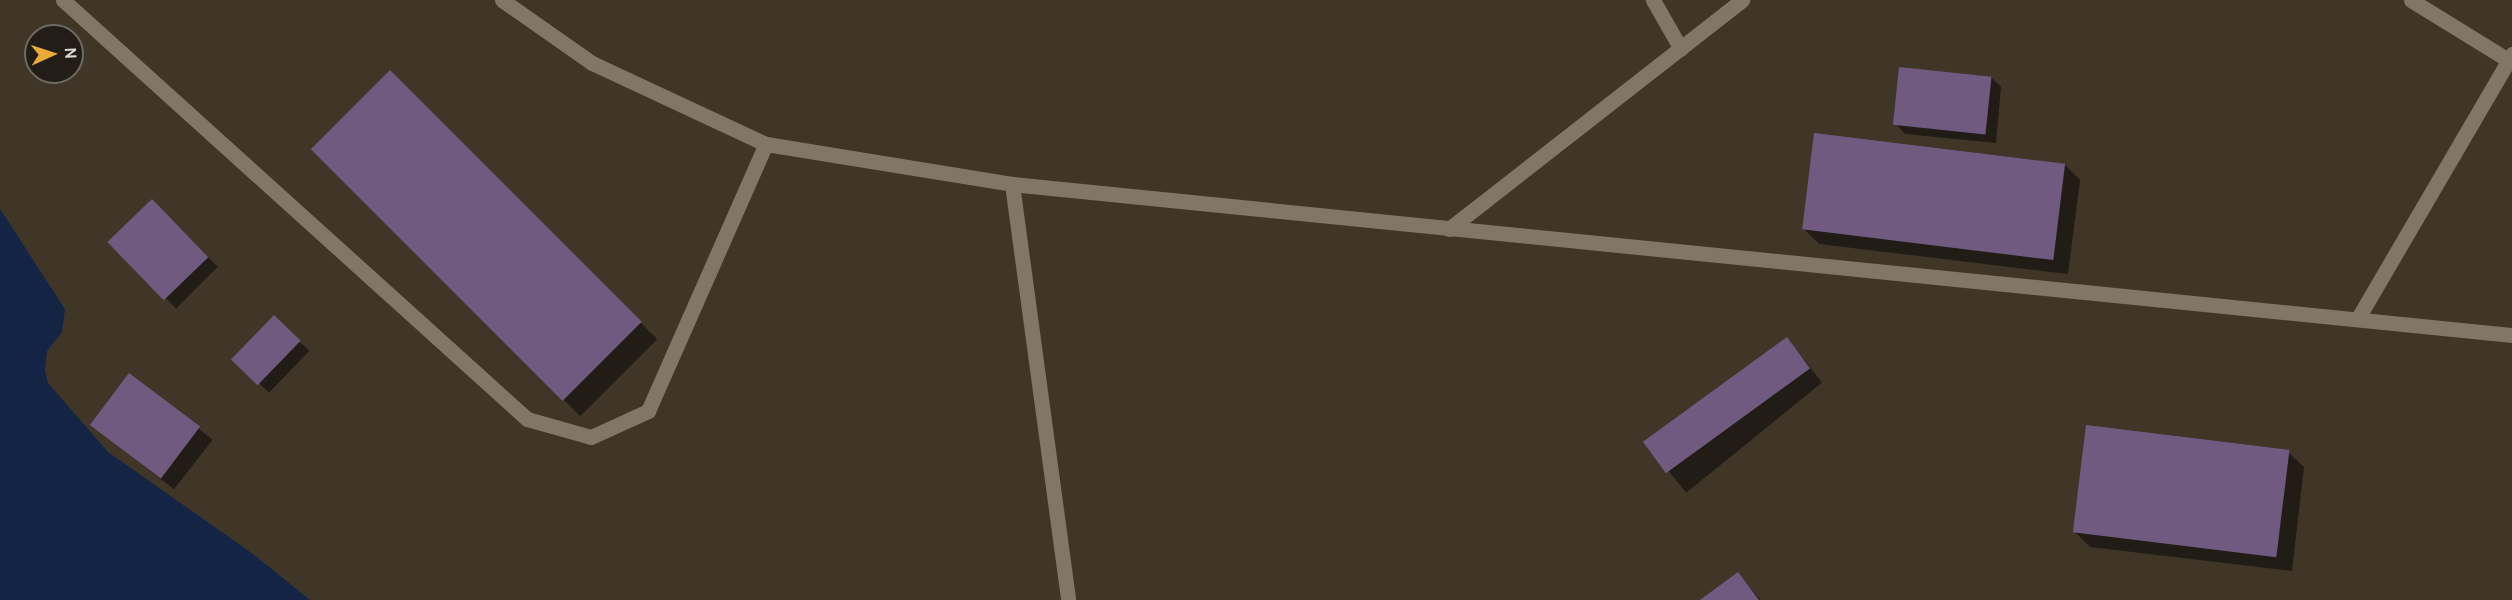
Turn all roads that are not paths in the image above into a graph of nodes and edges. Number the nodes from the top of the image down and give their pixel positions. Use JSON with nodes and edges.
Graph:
{"nodes":[{"id":1,"x":63,"y":0,"type":"edge"},
{"id":2,"x":502,"y":0,"type":"edge"},
{"id":3,"x":1653,"y":0,"type":"edge"},
{"id":4,"x":1742,"y":0,"type":"edge"},
{"id":5,"x":2411,"y":0,"type":"edge"},
{"id":6,"x":1681,"y":50,"type":"junction"},
{"id":7,"x":2510,"y":57,"type":"edge"},
{"id":8,"x":766,"y":144,"type":"junction"},
{"id":9,"x":1012,"y":184,"type":"junction"},
{"id":10,"x":1449,"y":229,"type":"junction"},
{"id":11,"x":2358,"y":318,"type":"junction"},
{"id":12,"x":2512,"y":335,"type":"edge"},
{"id":13,"x":1068,"y":600,"type":"edge"}],
"edges":[{"from":1,"to":8,"type":"street"},
{"from":2,"to":8,"type":"street"},
{"from":3,"to":6,"type":"street"},
{"from":4,"to":6,"type":"street"},
{"from":5,"to":7,"type":"street"},
{"from":6,"to":10,"type":"street"},
{"from":7,"to":11,"type":"street"},
{"from":8,"to":9,"type":"street"},
{"from":9,"to":10,"type":"street"},
{"from":9,"to":13,"type":"street"},
{"from":10,"to":11,"type":"street"},
{"from":11,"to":12,"type":"street"}]}
